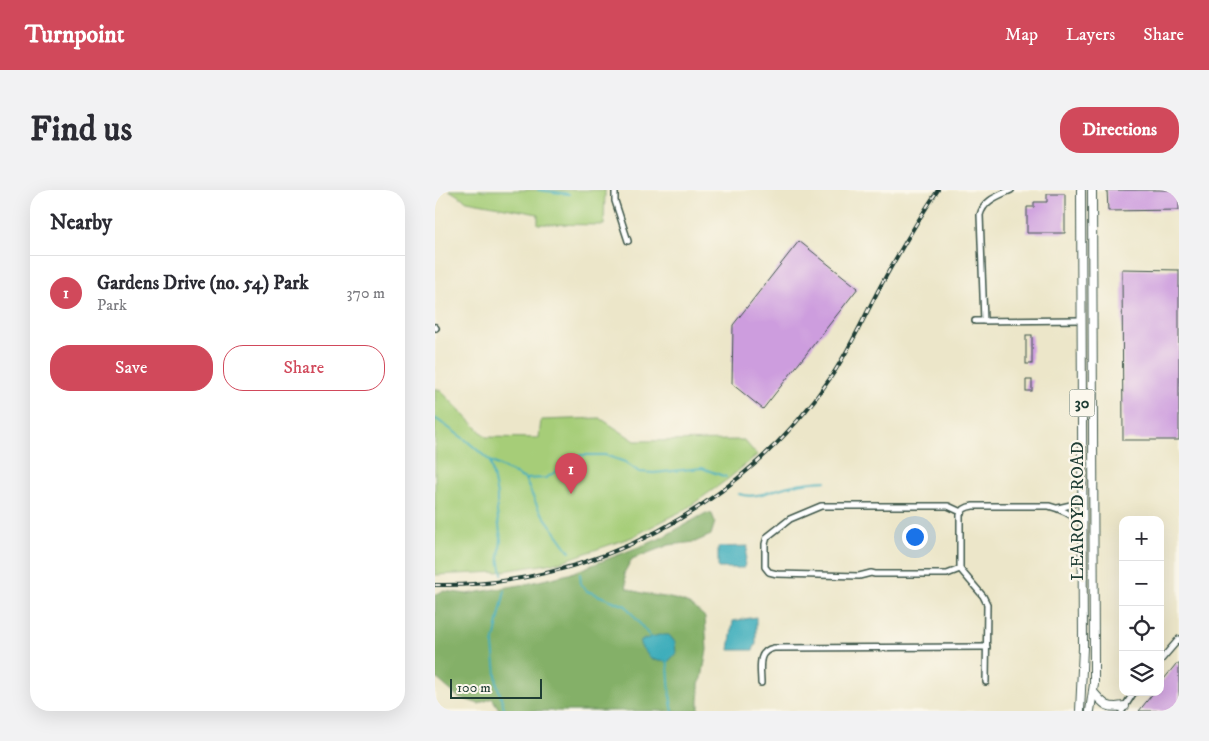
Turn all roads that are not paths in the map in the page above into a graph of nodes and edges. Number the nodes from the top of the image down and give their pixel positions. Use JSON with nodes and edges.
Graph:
{"nodes":[{"id":1,"x":615,"y":190,"type":"edge"},
{"id":2,"x":1011,"y":190,"type":"edge"},
{"id":3,"x":1081,"y":190,"type":"edge"},
{"id":4,"x":1092,"y":190,"type":"edge"},
{"id":5,"x":628,"y":241,"type":"dead end"},
{"id":6,"x":1083,"y":320,"type":"junction"},
{"id":7,"x":975,"y":321,"type":"dead end"},
{"id":8,"x":984,"y":321,"type":"junction"},
{"id":9,"x":1082,"y":498,"type":"junction"},
{"id":10,"x":1058,"y":508,"type":"junction"},
{"id":11,"x":961,"y":512,"type":"junction"},
{"id":12,"x":1082,"y":522,"type":"junction"},
{"id":13,"x":960,"y":569,"type":"junction"},
{"id":14,"x":1179,"y":639,"type":"edge"},
{"id":15,"x":987,"y":647,"type":"junction"},
{"id":16,"x":1164,"y":656,"type":"edge"},
{"id":17,"x":986,"y":682,"type":"dead end"},
{"id":18,"x":761,"y":683,"type":"dead end"},
{"id":19,"x":1093,"y":692,"type":"junction"},
{"id":20,"x":1131,"y":696,"type":"edge"},
{"id":21,"x":1123,"y":708,"type":"edge"},
{"id":22,"x":1080,"y":711,"type":"edge"},
{"id":23,"x":1090,"y":711,"type":"edge"}],
"edges":[{"from":1,"to":5,"type":"street"},
{"from":2,"to":8,"type":"street"},
{"from":3,"to":6,"type":"main road","name":"LEAROYD ROAD","number":"30"},
{"from":4,"to":19,"type":"main road","name":"LEAROYD ROAD","number":"30"},
{"from":6,"to":8,"type":"street"},
{"from":6,"to":9,"type":"main road","name":"LEAROYD ROAD","number":"30"},
{"from":7,"to":8,"type":"street"},
{"from":9,"to":10,"type":"street"},
{"from":9,"to":12,"type":"main road","name":"LEAROYD ROAD","number":"30"},
{"from":10,"to":11,"type":"street"},
{"from":10,"to":12,"type":"street"},
{"from":11,"to":13,"type":"street"},
{"from":11,"to":13,"type":"street"},
{"from":12,"to":22,"type":"main road","name":"LEAROYD ROAD","number":"30"},
{"from":13,"to":15,"type":"street"},
{"from":14,"to":16,"type":"street"},
{"from":15,"to":17,"type":"street"},
{"from":15,"to":18,"type":"street"},
{"from":19,"to":21,"type":"main road"},
{"from":19,"to":23,"type":"main road","name":"LEAROYD ROAD","number":"30"},
{"from":20,"to":21,"type":"street"}]}
